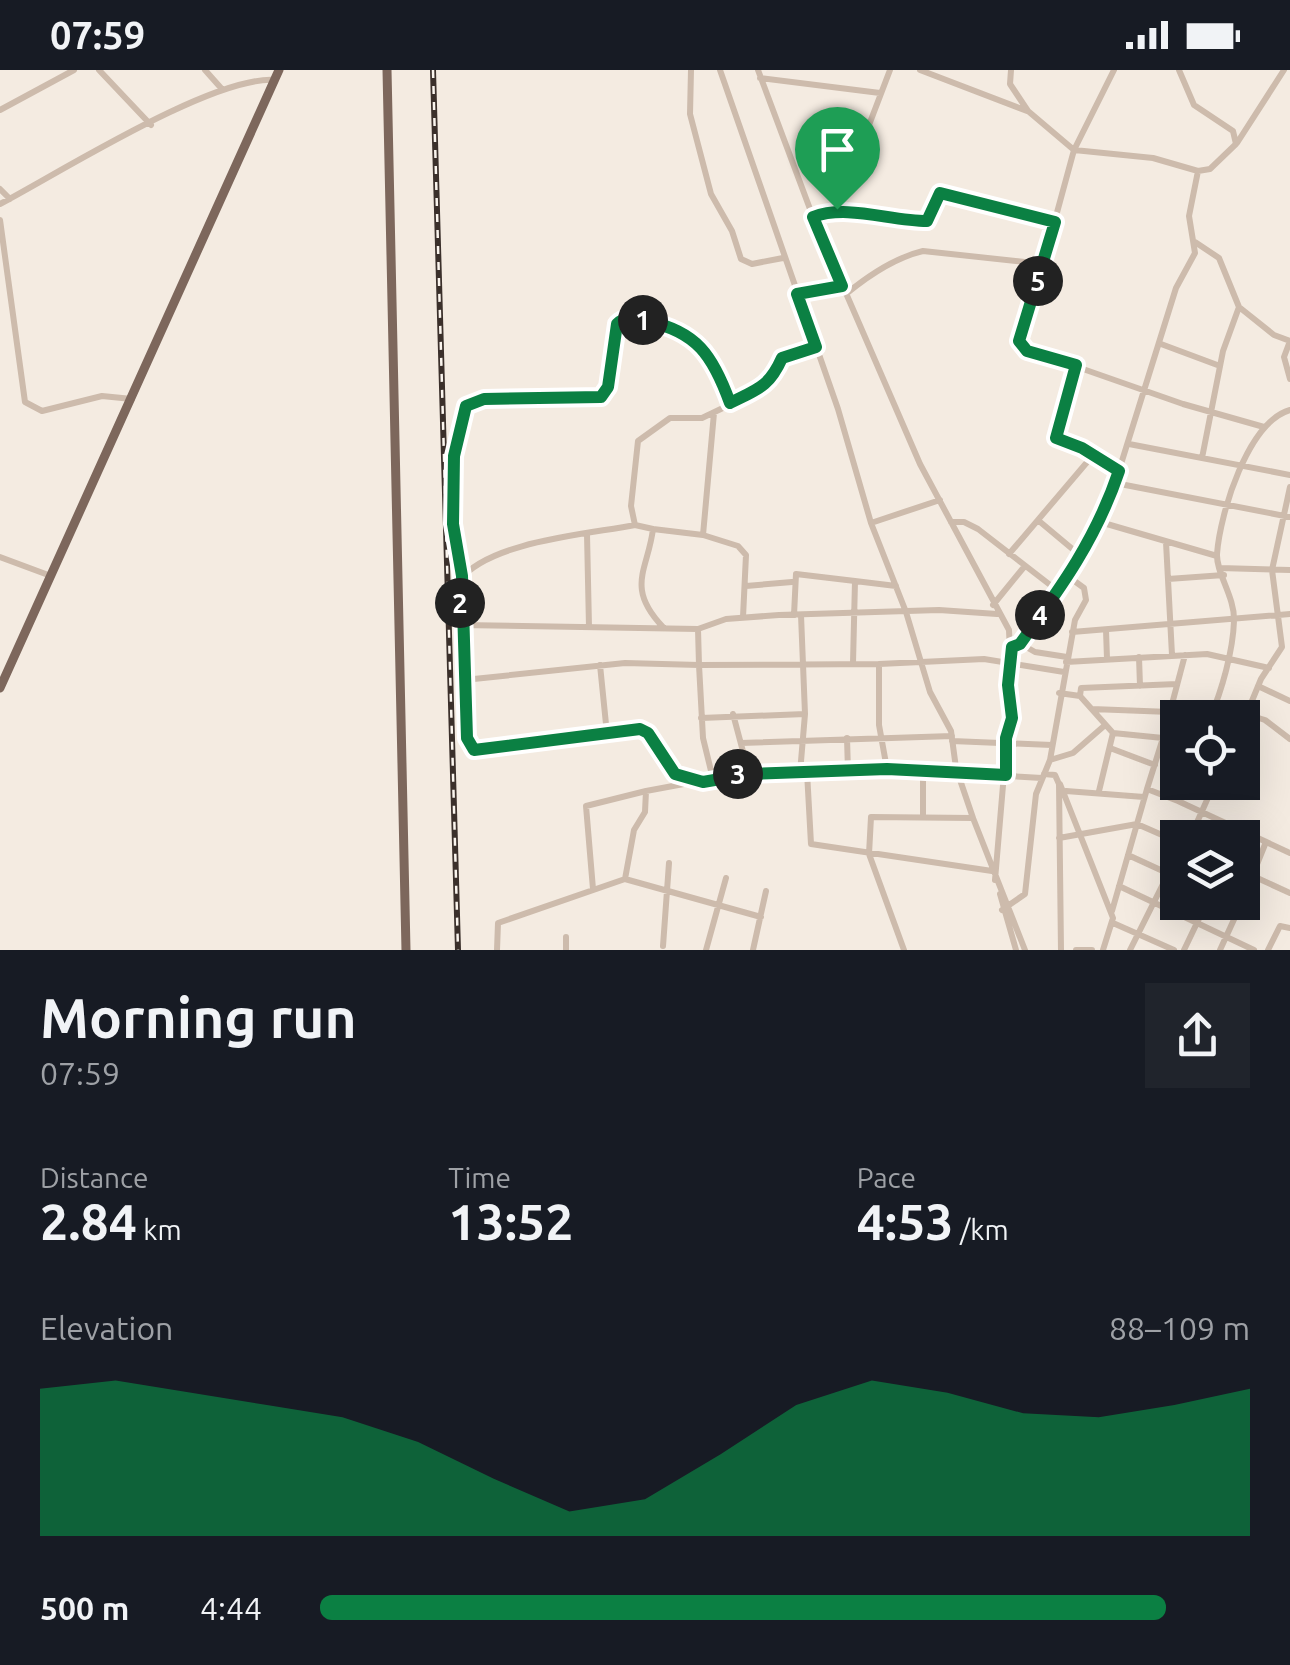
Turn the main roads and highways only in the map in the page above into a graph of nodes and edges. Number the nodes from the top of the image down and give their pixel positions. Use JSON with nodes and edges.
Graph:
{"nodes":[{"id":1,"x":387,"y":70,"type":"edge"},
{"id":2,"x":277,"y":75,"type":"edge"},
{"id":3,"x":0,"y":688,"type":"edge"},
{"id":4,"x":406,"y":950,"type":"edge"}],
"edges":[{"from":1,"to":4,"type":"main road"},
{"from":2,"to":3,"type":"main road"}]}
